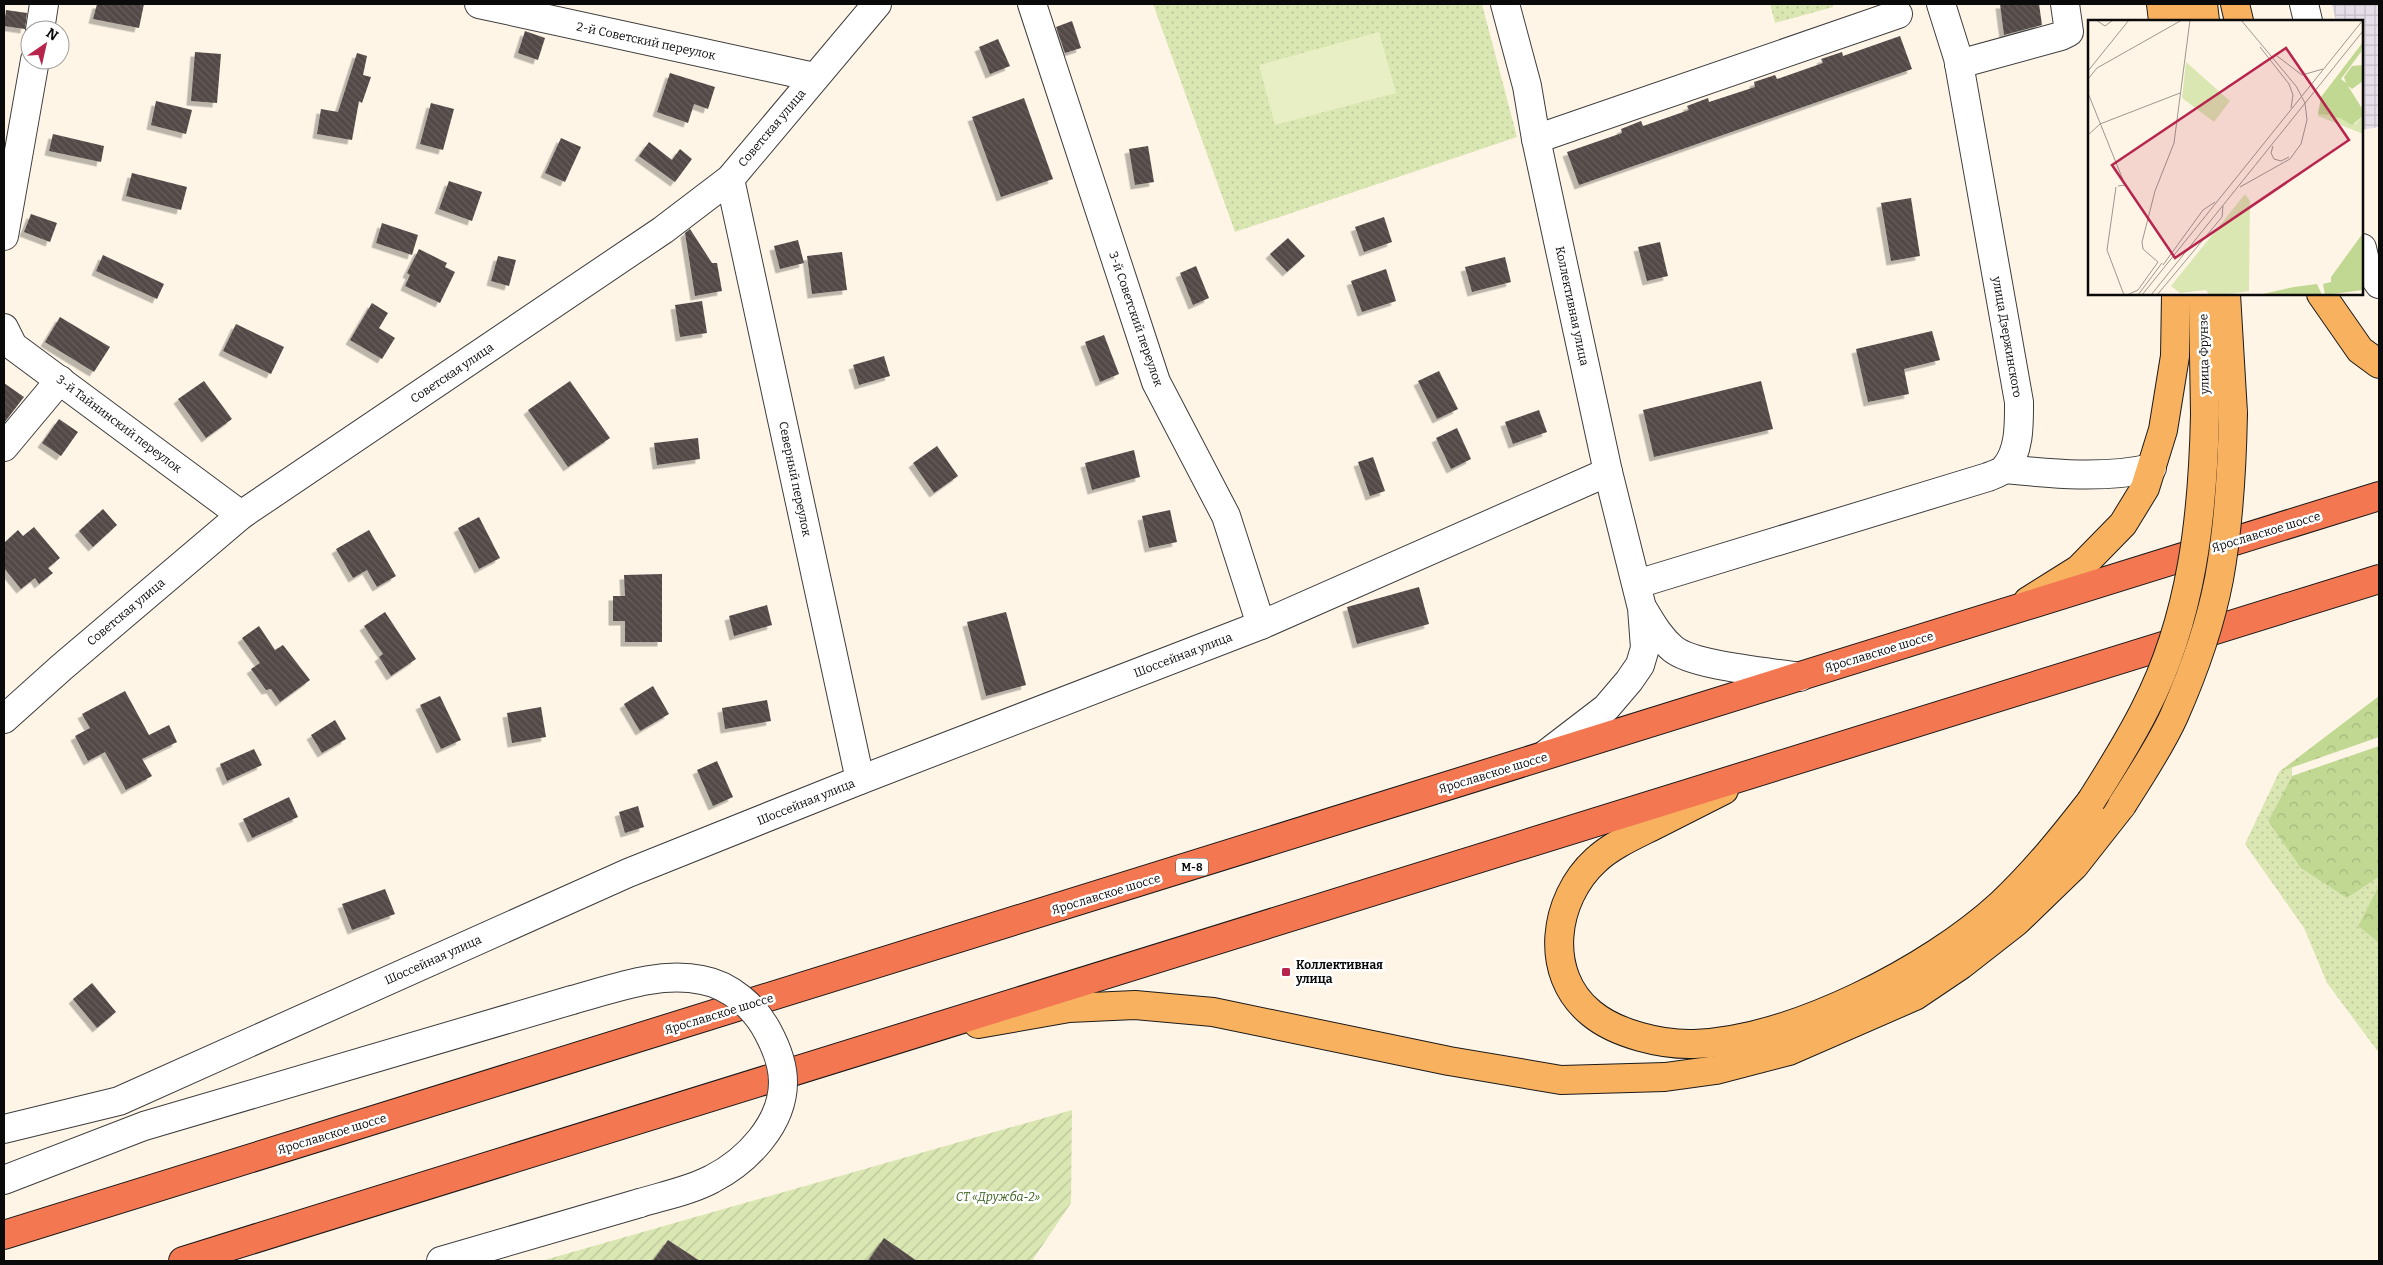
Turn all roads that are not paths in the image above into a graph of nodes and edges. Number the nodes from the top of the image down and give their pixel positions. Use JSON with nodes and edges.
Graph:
{"nodes":[{"id":1,"x":44,"y":4,"type":"edge"},
{"id":2,"x":479,"y":4,"type":"edge"},
{"id":3,"x":877,"y":4,"type":"edge"},
{"id":4,"x":1032,"y":4,"type":"edge"},
{"id":5,"x":1504,"y":4,"type":"edge"},
{"id":6,"x":1939,"y":4,"type":"edge"},
{"id":7,"x":2065,"y":4,"type":"edge"},
{"id":8,"x":2161,"y":4,"type":"edge"},
{"id":9,"x":2184,"y":4,"type":"edge"},
{"id":10,"x":2203,"y":4,"type":"edge"},
{"id":11,"x":2235,"y":4,"type":"edge"},
{"id":12,"x":2304,"y":4,"type":"edge"},
{"id":13,"x":1889,"y":9,"type":"edge"},
{"id":14,"x":42,"y":20,"type":"edge"},
{"id":15,"x":2163,"y":20,"type":"edge"},
{"id":16,"x":2185,"y":20,"type":"edge"},
{"id":17,"x":2205,"y":20,"type":"edge"},
{"id":18,"x":2239,"y":20,"type":"edge"},
{"id":19,"x":2308,"y":20,"type":"edge"},
{"id":20,"x":1959,"y":64,"type":"junction"},
{"id":21,"x":32,"y":70,"type":"edge"},
{"id":22,"x":814,"y":77,"type":"junction"},
{"id":23,"x":1536,"y":139,"type":"junction"},
{"id":24,"x":730,"y":179,"type":"junction"},
{"id":25,"x":4,"y":236,"type":"edge"},
{"id":26,"x":2363,"y":252,"type":"edge"},
{"id":27,"x":2379,"y":284,"type":"edge"},
{"id":28,"x":2176,"y":295,"type":"edge"},
{"id":29,"x":2203,"y":295,"type":"edge"},
{"id":30,"x":2226,"y":295,"type":"edge"},
{"id":31,"x":2322,"y":295,"type":"edge"},
{"id":32,"x":4,"y":328,"type":"edge"},
{"id":33,"x":2379,"y":364,"type":"edge"},
{"id":34,"x":60,"y":380,"type":"junction"},
{"id":35,"x":4,"y":447,"type":"edge"},
{"id":36,"x":2005,"y":468,"type":"junction"},
{"id":37,"x":2152,"y":468,"type":"junction"},
{"id":38,"x":1608,"y":472,"type":"junction"},
{"id":39,"x":2379,"y":496,"type":"edge"},
{"id":40,"x":241,"y":515,"type":"junction"},
{"id":41,"x":2379,"y":579,"type":"edge"},
{"id":42,"x":1640,"y":596,"type":"junction"},
{"id":43,"x":2013,"y":610,"type":"junction"},
{"id":44,"x":1261,"y":625,"type":"junction"},
{"id":45,"x":1800,"y":677,"type":"junction"},
{"id":46,"x":4,"y":719,"type":"edge"},
{"id":47,"x":1542,"y":758,"type":"junction"},
{"id":48,"x":1769,"y":767,"type":"junction"},
{"id":49,"x":860,"y":780,"type":"junction"},
{"id":50,"x":910,"y":1036,"type":"junction"},
{"id":51,"x":4,"y":1129,"type":"edge"},
{"id":52,"x":4,"y":1180,"type":"edge"},
{"id":53,"x":4,"y":1235,"type":"edge"},
{"id":54,"x":183,"y":1261,"type":"edge"},
{"id":55,"x":441,"y":1261,"type":"edge"}],
"edges":[{"from":1,"to":14,"type":"street"},
{"from":2,"to":22,"type":"street","name":"2-й Советский переулок"},
{"from":3,"to":22,"type":"street","name":"Советская улица"},
{"from":4,"to":44,"type":"street","name":"3-й Советский переулок"},
{"from":5,"to":23,"type":"street","name":"Коллективная улица"},
{"from":6,"to":13,"type":"street"},
{"from":6,"to":20,"type":"street","name":"улица Дзержинского"},
{"from":7,"to":20,"type":"street"},
{"from":8,"to":15,"type":"main road"},
{"from":9,"to":16,"type":"main road"},
{"from":10,"to":17,"type":"main road"},
{"from":11,"to":18,"type":"main road"},
{"from":12,"to":19,"type":"street"},
{"from":13,"to":23,"type":"street"},
{"from":20,"to":36,"type":"street","name":"улица Дзержинского"},
{"from":21,"to":25,"type":"street"},
{"from":22,"to":24,"type":"street","name":"Советская улица"},
{"from":23,"to":38,"type":"street","name":"Коллективная улица"},
{"from":24,"to":40,"type":"street","name":"Советская улица"},
{"from":24,"to":49,"type":"street","name":"Северный переулок"},
{"from":26,"to":27,"type":"street"},
{"from":28,"to":37,"type":"main road"},
{"from":29,"to":48,"type":"main road","name":"улица Фрунзе","bridge":true},
{"from":30,"to":50,"type":"main road","name":"улица Фрунзе","bridge":true},
{"from":31,"to":33,"type":"main road"},
{"from":32,"to":34,"type":"street","name":"3-й Тайнинский переулок"},
{"from":34,"to":35,"type":"street"},
{"from":34,"to":40,"type":"street","name":"3-й Тайнинский переулок"},
{"from":36,"to":37,"type":"street"},
{"from":36,"to":42,"type":"street"},
{"from":37,"to":43,"type":"main road"},
{"from":38,"to":42,"type":"street","name":"Коллективная улица"},
{"from":38,"to":44,"type":"street","name":"Шоссейная улица"},
{"from":39,"to":43,"type":"highway","name":"Ярославское шоссе","number":"М-8"},
{"from":40,"to":46,"type":"street","name":"Советская улица"},
{"from":41,"to":48,"type":"highway"},
{"from":42,"to":45,"type":"street","name":"Коллективная улица"},
{"from":42,"to":47,"type":"street","name":"Коллективная улица"},
{"from":43,"to":45,"type":"highway","name":"Ярославское шоссе","number":"М-8"},
{"from":44,"to":49,"type":"street","name":"Шоссейная улица"},
{"from":45,"to":47,"type":"highway","name":"Ярославское шоссе","number":"М-8"},
{"from":47,"to":53,"type":"highway","name":"Ярославское шоссе","number":"М-8"},
{"from":48,"to":50,"type":"highway"},
{"from":49,"to":51,"type":"street","name":"Шоссейная улица"},
{"from":50,"to":54,"type":"highway"},
{"from":52,"to":55,"type":"street","bridge":true}]}
